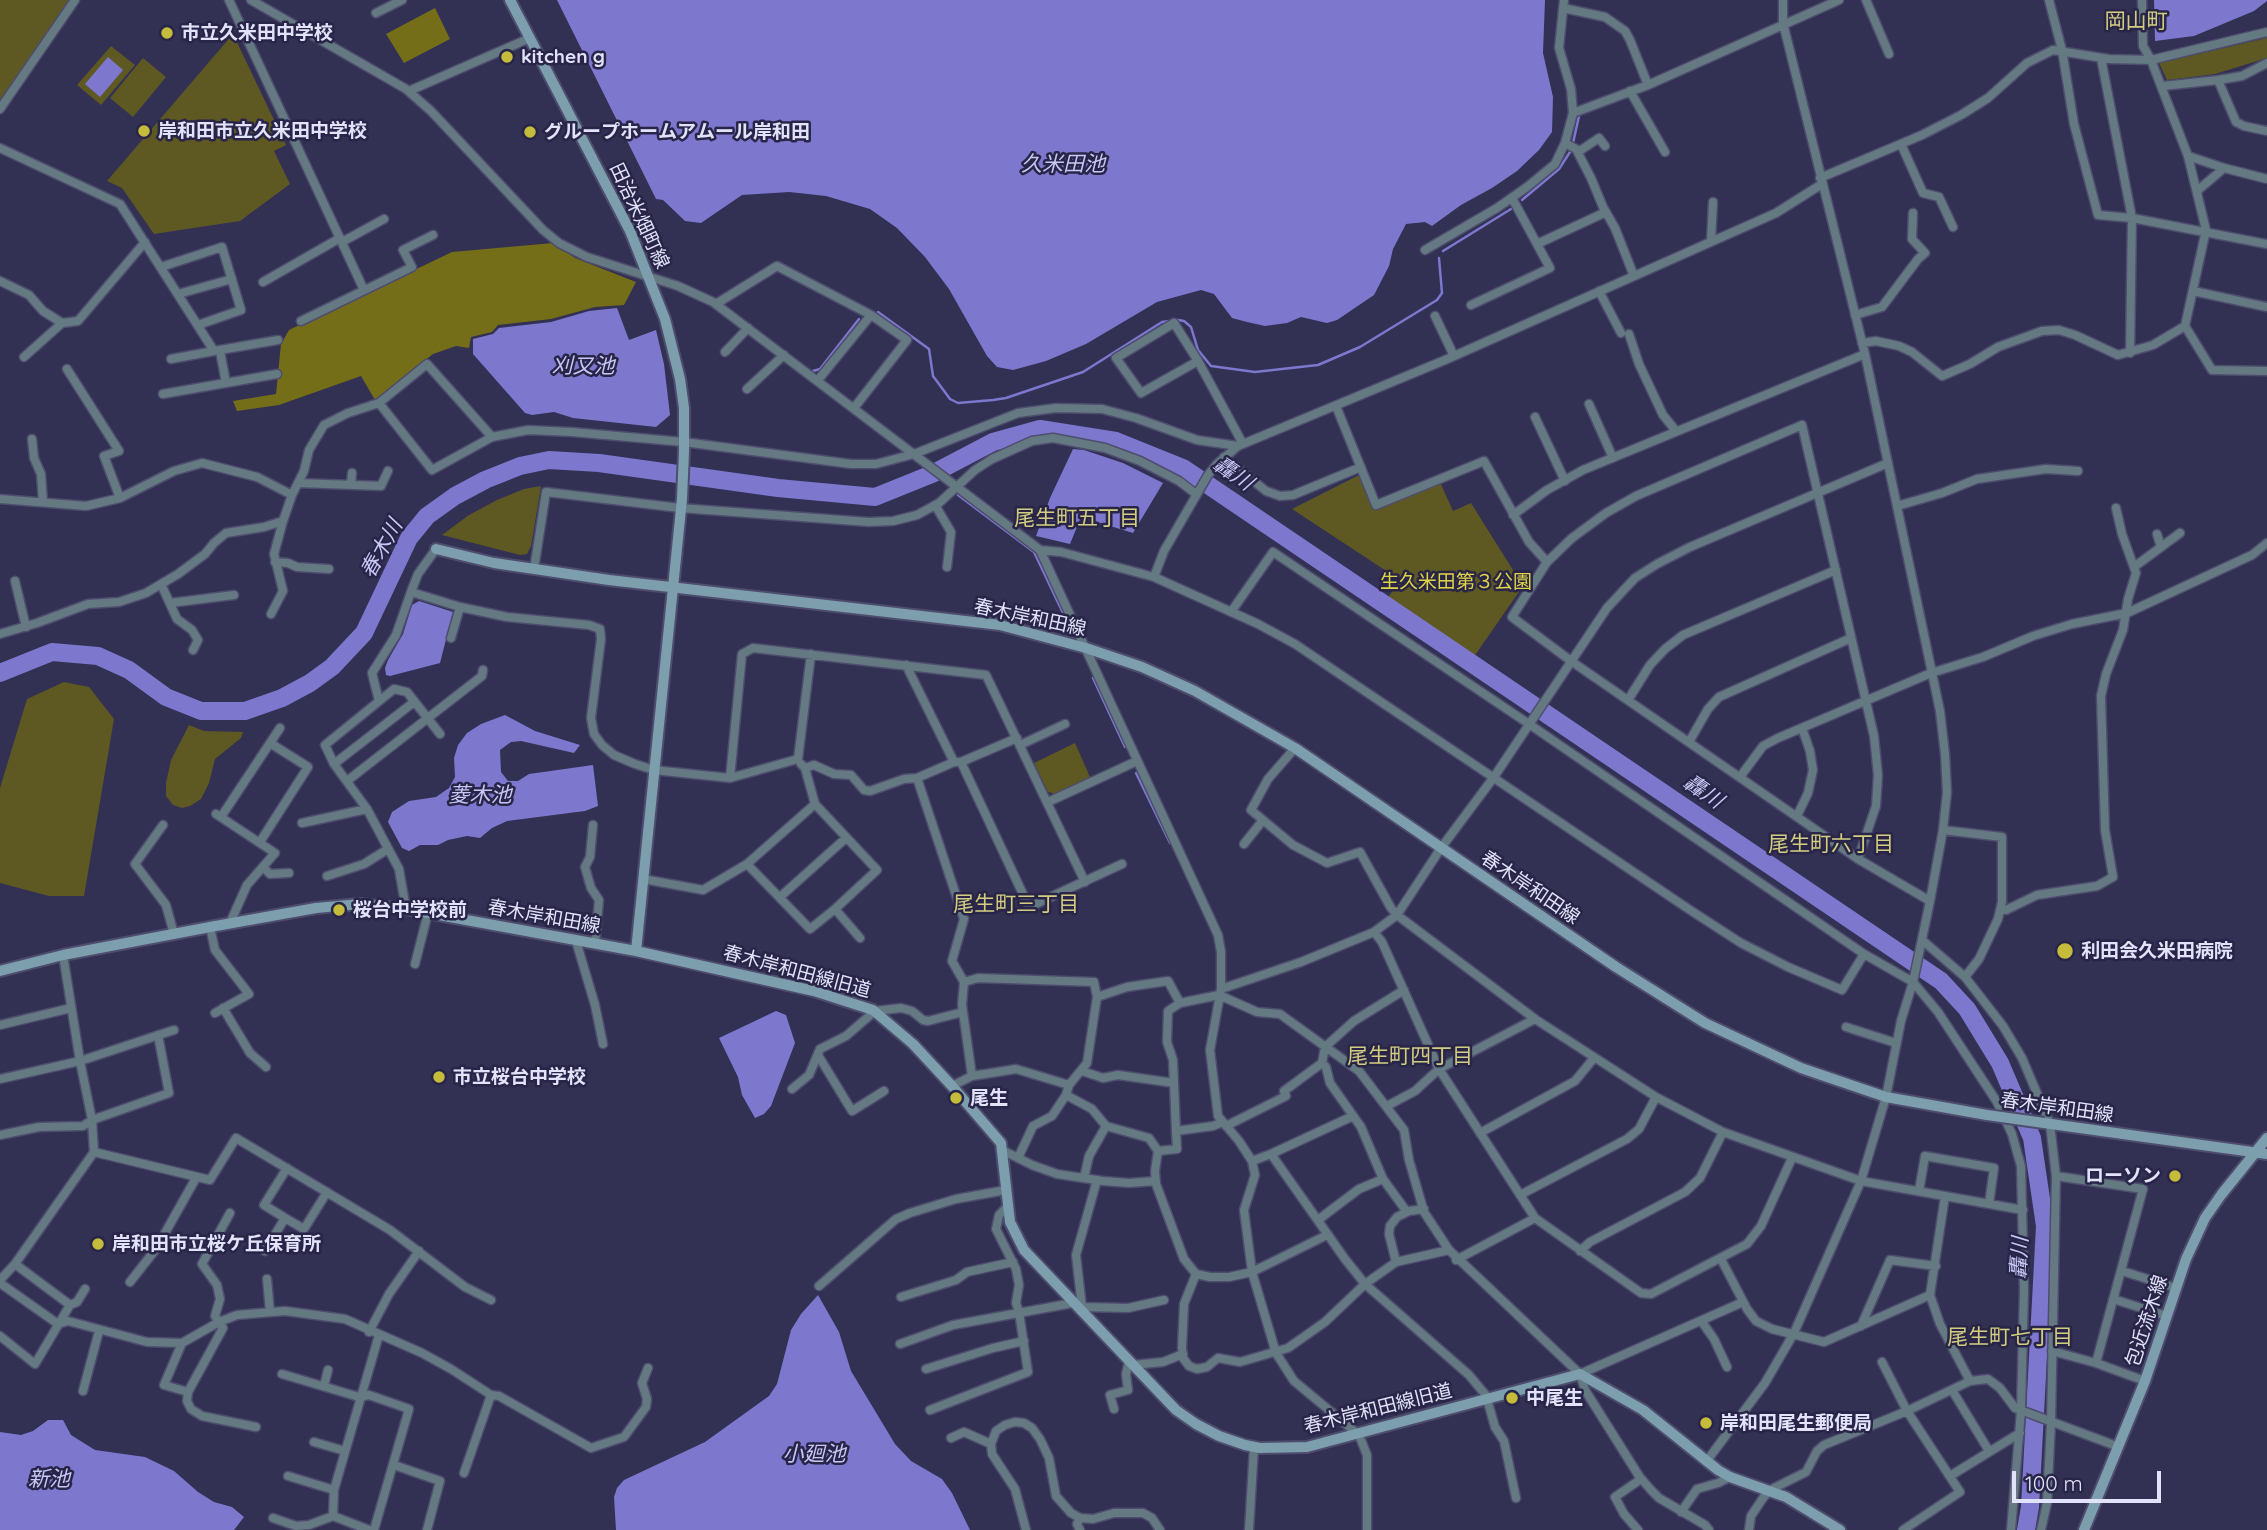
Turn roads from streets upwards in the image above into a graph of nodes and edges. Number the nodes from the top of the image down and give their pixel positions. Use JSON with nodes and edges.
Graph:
{"nodes":[{"id":1,"x":75,"y":0,"type":"edge"},
{"id":2,"x":229,"y":0,"type":"edge"},
{"id":3,"x":250,"y":0,"type":"edge"},
{"id":4,"x":402,"y":0,"type":"edge"},
{"id":5,"x":510,"y":0,"type":"edge"},
{"id":6,"x":1783,"y":0,"type":"edge"},
{"id":7,"x":1839,"y":0,"type":"edge"},
{"id":8,"x":1866,"y":0,"type":"edge"},
{"id":9,"x":2049,"y":0,"type":"edge"},
{"id":10,"x":2142,"y":0,"type":"edge"},
{"id":11,"x":1564,"y":4,"type":"edge"},
{"id":12,"x":376,"y":13,"type":"dead end"},
{"id":13,"x":1783,"y":23,"type":"junction"},
{"id":14,"x":2267,"y":32,"type":"edge"},
{"id":15,"x":530,"y":38,"type":"junction"},
{"id":16,"x":2062,"y":50,"type":"junction"},
{"id":17,"x":1889,"y":54,"type":"dead end"},
{"id":18,"x":2101,"y":58,"type":"junction"},
{"id":19,"x":2151,"y":60,"type":"junction"},
{"id":20,"x":2267,"y":63,"type":"edge"},
{"id":21,"x":2218,"y":80,"type":"junction"},
{"id":22,"x":1648,"y":85,"type":"junction"},
{"id":23,"x":2163,"y":86,"type":"junction"},
{"id":24,"x":409,"y":91,"type":"junction"},
{"id":25,"x":1630,"y":92,"type":"junction"},
{"id":26,"x":0,"y":109,"type":"edge"},
{"id":27,"x":1573,"y":113,"type":"junction"},
{"id":28,"x":2267,"y":131,"type":"edge"},
{"id":29,"x":1565,"y":143,"type":"junction"},
{"id":30,"x":1901,"y":144,"type":"junction"},
{"id":31,"x":1605,"y":146,"type":"dead end"},
{"id":32,"x":0,"y":148,"type":"edge"},
{"id":33,"x":1577,"y":152,"type":"junction"},
{"id":34,"x":1665,"y":152,"type":"dead end"},
{"id":35,"x":2188,"y":156,"type":"junction"},
{"id":36,"x":2224,"y":169,"type":"junction"},
{"id":37,"x":2267,"y":178,"type":"edge"},
{"id":38,"x":1821,"y":181,"type":"junction"},
{"id":39,"x":2197,"y":191,"type":"junction"},
{"id":40,"x":1512,"y":198,"type":"junction"},
{"id":41,"x":1713,"y":202,"type":"dead end"},
{"id":42,"x":1606,"y":212,"type":"junction"},
{"id":43,"x":1913,"y":213,"type":"dead end"},
{"id":44,"x":2132,"y":218,"type":"junction"},
{"id":45,"x":384,"y":219,"type":"dead end"},
{"id":46,"x":1953,"y":227,"type":"dead end"},
{"id":47,"x":2206,"y":230,"type":"junction"},
{"id":48,"x":433,"y":235,"type":"dead end"},
{"id":49,"x":341,"y":240,"type":"junction"},
{"id":50,"x":145,"y":242,"type":"junction"},
{"id":51,"x":1711,"y":242,"type":"junction"},
{"id":52,"x":1537,"y":244,"type":"junction"},
{"id":53,"x":2267,"y":244,"type":"edge"},
{"id":54,"x":1424,"y":250,"type":"dead end"},
{"id":55,"x":161,"y":267,"type":"junction"},
{"id":56,"x":1634,"y":275,"type":"junction"},
{"id":57,"x":649,"y":276,"type":"junction"},
{"id":58,"x":232,"y":279,"type":"junction"},
{"id":59,"x":0,"y":281,"type":"edge"},
{"id":60,"x":263,"y":282,"type":"dead end"},
{"id":61,"x":364,"y":290,"type":"junction"},
{"id":62,"x":1599,"y":291,"type":"junction"},
{"id":63,"x":2193,"y":292,"type":"junction"},
{"id":64,"x":178,"y":294,"type":"junction"},
{"id":65,"x":716,"y":304,"type":"junction"},
{"id":66,"x":1471,"y":305,"type":"dead end"},
{"id":67,"x":2267,"y":307,"type":"edge"},
{"id":68,"x":871,"y":316,"type":"junction"},
{"id":69,"x":1436,"y":316,"type":"dead end"},
{"id":70,"x":1855,"y":316,"type":"junction"},
{"id":71,"x":301,"y":321,"type":"dead end"},
{"id":72,"x":62,"y":323,"type":"junction"},
{"id":73,"x":198,"y":325,"type":"junction"},
{"id":74,"x":2185,"y":326,"type":"junction"},
{"id":75,"x":748,"y":328,"type":"junction"},
{"id":76,"x":278,"y":340,"type":"dead end"},
{"id":77,"x":1862,"y":343,"type":"junction"},
{"id":78,"x":217,"y":351,"type":"junction"},
{"id":79,"x":724,"y":352,"type":"dead end"},
{"id":80,"x":2130,"y":353,"type":"junction"},
{"id":81,"x":784,"y":355,"type":"junction"},
{"id":82,"x":1865,"y":355,"type":"junction"},
{"id":83,"x":1454,"y":356,"type":"junction"},
{"id":84,"x":24,"y":357,"type":"dead end"},
{"id":85,"x":171,"y":359,"type":"dead end"},
{"id":86,"x":1198,"y":361,"type":"junction"},
{"id":87,"x":66,"y":369,"type":"dead end"},
{"id":88,"x":2267,"y":371,"type":"edge"},
{"id":89,"x":277,"y":374,"type":"dead end"},
{"id":90,"x":818,"y":380,"type":"junction"},
{"id":91,"x":226,"y":383,"type":"junction"},
{"id":92,"x":747,"y":389,"type":"dead end"},
{"id":93,"x":163,"y":394,"type":"dead end"},
{"id":94,"x":379,"y":403,"type":"junction"},
{"id":95,"x":1588,"y":404,"type":"dead end"},
{"id":96,"x":1336,"y":406,"type":"junction"},
{"id":97,"x":854,"y":408,"type":"junction"},
{"id":98,"x":1535,"y":417,"type":"dead end"},
{"id":99,"x":1676,"y":431,"type":"junction"},
{"id":100,"x":492,"y":437,"type":"junction"},
{"id":101,"x":32,"y":439,"type":"dead end"},
{"id":102,"x":684,"y":442,"type":"junction"},
{"id":103,"x":1240,"y":445,"type":"junction"},
{"id":104,"x":914,"y":454,"type":"junction"},
{"id":105,"x":1224,"y":457,"type":"junction"},
{"id":106,"x":1613,"y":458,"type":"junction"},
{"id":107,"x":1888,"y":463,"type":"junction"},
{"id":108,"x":1361,"y":467,"type":"junction"},
{"id":109,"x":388,"y":471,"type":"dead end"},
{"id":110,"x":2078,"y":471,"type":"dead end"},
{"id":111,"x":352,"y":473,"type":"dead end"},
{"id":112,"x":1565,"y":481,"type":"junction"},
{"id":113,"x":298,"y":483,"type":"junction"},
{"id":114,"x":351,"y":485,"type":"junction"},
{"id":115,"x":958,"y":488,"type":"junction"},
{"id":116,"x":1818,"y":492,"type":"junction"},
{"id":117,"x":1196,"y":494,"type":"junction"},
{"id":118,"x":292,"y":495,"type":"junction"},
{"id":119,"x":120,"y":498,"type":"junction"},
{"id":120,"x":0,"y":499,"type":"edge"},
{"id":121,"x":43,"y":502,"type":"junction"},
{"id":122,"x":935,"y":505,"type":"junction"},
{"id":123,"x":1897,"y":506,"type":"junction"},
{"id":124,"x":680,"y":508,"type":"junction"},
{"id":125,"x":2116,"y":508,"type":"dead end"},
{"id":126,"x":1513,"y":515,"type":"junction"},
{"id":127,"x":283,"y":521,"type":"junction"},
{"id":128,"x":2180,"y":533,"type":"dead end"},
{"id":129,"x":2157,"y":534,"type":"dead end"},
{"id":130,"x":2267,"y":543,"type":"edge"},
{"id":131,"x":2161,"y":547,"type":"junction"},
{"id":132,"x":436,"y":550,"type":"joint"},
{"id":133,"x":1041,"y":550,"type":"junction"},
{"id":134,"x":275,"y":562,"type":"junction"},
{"id":135,"x":1547,"y":562,"type":"junction"},
{"id":136,"x":2134,"y":566,"type":"junction"},
{"id":137,"x":947,"y":568,"type":"dead end"},
{"id":138,"x":329,"y":569,"type":"dead end"},
{"id":139,"x":534,"y":569,"type":"junction"},
{"id":140,"x":1836,"y":570,"type":"junction"},
{"id":141,"x":1154,"y":577,"type":"junction"},
{"id":142,"x":15,"y":581,"type":"dead end"},
{"id":143,"x":161,"y":584,"type":"junction"},
{"id":144,"x":672,"y":588,"type":"junction"},
{"id":145,"x":411,"y":592,"type":"junction"},
{"id":146,"x":234,"y":595,"type":"dead end"},
{"id":147,"x":170,"y":603,"type":"junction"},
{"id":148,"x":460,"y":607,"type":"junction"},
{"id":149,"x":1230,"y":612,"type":"junction"},
{"id":150,"x":2127,"y":613,"type":"junction"},
{"id":151,"x":271,"y":614,"type":"dead end"},
{"id":152,"x":26,"y":626,"type":"junction"},
{"id":153,"x":0,"y":634,"type":"edge"},
{"id":154,"x":451,"y":638,"type":"dead end"},
{"id":155,"x":1852,"y":638,"type":"junction"},
{"id":156,"x":1086,"y":648,"type":"junction"},
{"id":157,"x":193,"y":650,"type":"dead end"},
{"id":158,"x":811,"y":654,"type":"junction"},
{"id":159,"x":1571,"y":660,"type":"junction"},
{"id":160,"x":906,"y":665,"type":"junction"},
{"id":161,"x":483,"y":670,"type":"dead end"},
{"id":162,"x":1931,"y":673,"type":"junction"},
{"id":163,"x":1628,"y":700,"type":"junction"},
{"id":164,"x":379,"y":701,"type":"junction"},
{"id":165,"x":1866,"y":701,"type":"junction"},
{"id":166,"x":414,"y":702,"type":"junction"},
{"id":167,"x":428,"y":718,"type":"junction"},
{"id":168,"x":1530,"y":722,"type":"junction"},
{"id":169,"x":1065,"y":724,"type":"dead end"},
{"id":170,"x":280,"y":728,"type":"dead end"},
{"id":171,"x":1802,"y":728,"type":"junction"},
{"id":172,"x":440,"y":734,"type":"dead end"},
{"id":173,"x":1019,"y":741,"type":"junction"},
{"id":174,"x":1689,"y":742,"type":"junction"},
{"id":175,"x":270,"y":743,"type":"junction"},
{"id":176,"x":1295,"y":748,"type":"junction"},
{"id":177,"x":797,"y":758,"type":"junction"},
{"id":178,"x":1138,"y":761,"type":"junction"},
{"id":179,"x":957,"y":762,"type":"junction"},
{"id":180,"x":334,"y":764,"type":"junction"},
{"id":181,"x":804,"y":768,"type":"junction"},
{"id":182,"x":654,"y":770,"type":"junction"},
{"id":183,"x":1494,"y":777,"type":"junction"},
{"id":184,"x":1740,"y":777,"type":"junction"},
{"id":185,"x":730,"y":778,"type":"junction"},
{"id":186,"x":917,"y":778,"type":"junction"},
{"id":187,"x":347,"y":781,"type":"junction"},
{"id":188,"x":1048,"y":802,"type":"junction"},
{"id":189,"x":815,"y":803,"type":"junction"},
{"id":190,"x":367,"y":809,"type":"junction"},
{"id":191,"x":1797,"y":816,"type":"junction"},
{"id":192,"x":1263,"y":820,"type":"junction"},
{"id":193,"x":302,"y":823,"type":"dead end"},
{"id":194,"x":163,"y":825,"type":"dead end"},
{"id":195,"x":593,"y":825,"type":"dead end"},
{"id":196,"x":1943,"y":830,"type":"junction"},
{"id":197,"x":846,"y":838,"type":"junction"},
{"id":198,"x":260,"y":842,"type":"junction"},
{"id":199,"x":1244,"y":844,"type":"dead end"},
{"id":200,"x":1441,"y":848,"type":"junction"},
{"id":201,"x":388,"y":849,"type":"junction"},
{"id":202,"x":1858,"y":859,"type":"junction"},
{"id":203,"x":747,"y":864,"type":"junction"},
{"id":204,"x":1122,"y":864,"type":"dead end"},
{"id":205,"x":263,"y":867,"type":"junction"},
{"id":206,"x":289,"y":873,"type":"dead end"},
{"id":207,"x":327,"y":876,"type":"dead end"},
{"id":208,"x":643,"y":879,"type":"junction"},
{"id":209,"x":1085,"y":882,"type":"junction"},
{"id":210,"x":780,"y":897,"type":"junction"},
{"id":211,"x":1930,"y":901,"type":"junction"},
{"id":212,"x":406,"y":909,"type":"junction"},
{"id":213,"x":835,"y":909,"type":"junction"},
{"id":214,"x":2000,"y":910,"type":"junction"},
{"id":215,"x":428,"y":913,"type":"junction"},
{"id":216,"x":1397,"y":915,"type":"junction"},
{"id":217,"x":230,"y":923,"type":"junction"},
{"id":218,"x":210,"y":927,"type":"junction"},
{"id":219,"x":1374,"y":932,"type":"junction"},
{"id":220,"x":174,"y":934,"type":"junction"},
{"id":221,"x":860,"y":938,"type":"dead end"},
{"id":222,"x":1922,"y":940,"type":"junction"},
{"id":223,"x":576,"y":941,"type":"junction"},
{"id":224,"x":595,"y":944,"type":"junction"},
{"id":225,"x":636,"y":951,"type":"junction"},
{"id":226,"x":1864,"y":954,"type":"junction"},
{"id":227,"x":63,"y":955,"type":"junction"},
{"id":228,"x":415,"y":964,"type":"dead end"},
{"id":229,"x":0,"y":971,"type":"edge"},
{"id":230,"x":1965,"y":977,"type":"junction"},
{"id":231,"x":1913,"y":979,"type":"junction"},
{"id":232,"x":964,"y":982,"type":"junction"},
{"id":233,"x":1404,"y":990,"type":"junction"},
{"id":234,"x":1220,"y":992,"type":"junction"},
{"id":235,"x":1097,"y":997,"type":"junction"},
{"id":236,"x":1180,"y":1003,"type":"junction"},
{"id":237,"x":71,"y":1008,"type":"junction"},
{"id":238,"x":875,"y":1011,"type":"junction"},
{"id":239,"x":963,"y":1012,"type":"junction"},
{"id":240,"x":1535,"y":1019,"type":"junction"},
{"id":241,"x":0,"y":1026,"type":"edge"},
{"id":242,"x":1846,"y":1027,"type":"dead end"},
{"id":243,"x":174,"y":1030,"type":"dead end"},
{"id":244,"x":158,"y":1035,"type":"junction"},
{"id":245,"x":1896,"y":1043,"type":"junction"},
{"id":246,"x":603,"y":1044,"type":"dead end"},
{"id":247,"x":1325,"y":1047,"type":"junction"},
{"id":248,"x":818,"y":1055,"type":"junction"},
{"id":249,"x":1594,"y":1058,"type":"junction"},
{"id":250,"x":80,"y":1060,"type":"junction"},
{"id":251,"x":1322,"y":1063,"type":"junction"},
{"id":252,"x":266,"y":1067,"type":"dead end"},
{"id":253,"x":1439,"y":1069,"type":"junction"},
{"id":254,"x":1082,"y":1071,"type":"junction"},
{"id":255,"x":972,"y":1076,"type":"junction"},
{"id":256,"x":0,"y":1079,"type":"edge"},
{"id":257,"x":1174,"y":1083,"type":"junction"},
{"id":258,"x":1069,"y":1085,"type":"junction"},
{"id":259,"x":952,"y":1086,"type":"junction"},
{"id":260,"x":792,"y":1089,"type":"dead end"},
{"id":261,"x":884,"y":1091,"type":"dead end"},
{"id":262,"x":1066,"y":1095,"type":"junction"},
{"id":263,"x":1656,"y":1097,"type":"junction"},
{"id":264,"x":1886,"y":1097,"type":"junction"},
{"id":265,"x":1387,"y":1106,"type":"junction"},
{"id":266,"x":1353,"y":1115,"type":"junction"},
{"id":267,"x":93,"y":1119,"type":"junction"},
{"id":268,"x":1225,"y":1124,"type":"junction"},
{"id":269,"x":2047,"y":1124,"type":"junction"},
{"id":270,"x":1106,"y":1126,"type":"junction"},
{"id":271,"x":1176,"y":1131,"type":"junction"},
{"id":272,"x":1723,"y":1132,"type":"junction"},
{"id":273,"x":1480,"y":1133,"type":"junction"},
{"id":274,"x":0,"y":1135,"type":"edge"},
{"id":275,"x":2267,"y":1138,"type":"edge"},
{"id":276,"x":1002,"y":1150,"type":"junction"},
{"id":277,"x":1158,"y":1151,"type":"junction"},
{"id":278,"x":94,"y":1152,"type":"junction"},
{"id":279,"x":2254,"y":1153,"type":"junction"},
{"id":280,"x":1271,"y":1154,"type":"junction"},
{"id":281,"x":2267,"y":1154,"type":"edge"},
{"id":282,"x":1018,"y":1158,"type":"junction"},
{"id":283,"x":1791,"y":1158,"type":"junction"},
{"id":284,"x":1252,"y":1161,"type":"junction"},
{"id":285,"x":287,"y":1168,"type":"junction"},
{"id":286,"x":2056,"y":1177,"type":"junction"},
{"id":287,"x":196,"y":1178,"type":"junction"},
{"id":288,"x":1084,"y":1178,"type":"junction"},
{"id":289,"x":1383,"y":1179,"type":"junction"},
{"id":290,"x":1097,"y":1180,"type":"junction"},
{"id":291,"x":1156,"y":1181,"type":"junction"},
{"id":292,"x":1861,"y":1181,"type":"junction"},
{"id":293,"x":1006,"y":1190,"type":"junction"},
{"id":294,"x":1919,"y":1191,"type":"junction"},
{"id":295,"x":327,"y":1192,"type":"junction"},
{"id":296,"x":1520,"y":1195,"type":"junction"},
{"id":297,"x":1945,"y":1196,"type":"junction"},
{"id":298,"x":1989,"y":1204,"type":"junction"},
{"id":299,"x":1007,"y":1208,"type":"junction"},
{"id":300,"x":1424,"y":1209,"type":"junction"},
{"id":301,"x":2023,"y":1210,"type":"junction"},
{"id":302,"x":1407,"y":1212,"type":"junction"},
{"id":303,"x":230,"y":1213,"type":"dead end"},
{"id":304,"x":1535,"y":1218,"type":"junction"},
{"id":305,"x":285,"y":1219,"type":"junction"},
{"id":306,"x":1318,"y":1220,"type":"junction"},
{"id":307,"x":1327,"y":1235,"type":"junction"},
{"id":308,"x":1449,"y":1250,"type":"junction"},
{"id":309,"x":265,"y":1251,"type":"dead end"},
{"id":310,"x":419,"y":1251,"type":"junction"},
{"id":311,"x":1580,"y":1251,"type":"junction"},
{"id":312,"x":1721,"y":1259,"type":"junction"},
{"id":313,"x":1457,"y":1260,"type":"junction"},
{"id":314,"x":1013,"y":1262,"type":"junction"},
{"id":315,"x":1396,"y":1262,"type":"junction"},
{"id":316,"x":15,"y":1264,"type":"junction"},
{"id":317,"x":1936,"y":1266,"type":"junction"},
{"id":318,"x":2122,"y":1271,"type":"junction"},
{"id":319,"x":1252,"y":1272,"type":"junction"},
{"id":320,"x":1196,"y":1273,"type":"junction"},
{"id":321,"x":267,"y":1279,"type":"dead end"},
{"id":322,"x":0,"y":1282,"type":"edge"},
{"id":323,"x":130,"y":1282,"type":"dead end"},
{"id":324,"x":1365,"y":1284,"type":"junction"},
{"id":325,"x":819,"y":1286,"type":"dead end"},
{"id":326,"x":2176,"y":1288,"type":"junction"},
{"id":327,"x":85,"y":1289,"type":"dead end"},
{"id":328,"x":1930,"y":1296,"type":"junction"},
{"id":329,"x":901,"y":1297,"type":"dead end"},
{"id":330,"x":2113,"y":1299,"type":"junction"},
{"id":331,"x":491,"y":1300,"type":"dead end"},
{"id":332,"x":1164,"y":1300,"type":"dead end"},
{"id":333,"x":1743,"y":1303,"type":"junction"},
{"id":334,"x":70,"y":1304,"type":"junction"},
{"id":335,"x":1078,"y":1307,"type":"junction"},
{"id":336,"x":270,"y":1312,"type":"junction"},
{"id":337,"x":1019,"y":1312,"type":"junction"},
{"id":338,"x":2167,"y":1316,"type":"junction"},
{"id":339,"x":1702,"y":1321,"type":"junction"},
{"id":340,"x":219,"y":1322,"type":"junction"},
{"id":341,"x":58,"y":1324,"type":"junction"},
{"id":342,"x":1861,"y":1326,"type":"junction"},
{"id":343,"x":99,"y":1331,"type":"junction"},
{"id":344,"x":369,"y":1332,"type":"junction"},
{"id":345,"x":1794,"y":1334,"type":"junction"},
{"id":346,"x":379,"y":1335,"type":"junction"},
{"id":347,"x":0,"y":1336,"type":"edge"},
{"id":348,"x":1024,"y":1341,"type":"junction"},
{"id":349,"x":182,"y":1343,"type":"junction"},
{"id":350,"x":900,"y":1344,"type":"dead end"},
{"id":351,"x":2052,"y":1351,"type":"junction"},
{"id":352,"x":1276,"y":1353,"type":"junction"},
{"id":353,"x":1182,"y":1354,"type":"junction"},
{"id":354,"x":1882,"y":1362,"type":"dead end"},
{"id":355,"x":1131,"y":1363,"type":"junction"},
{"id":356,"x":2096,"y":1363,"type":"junction"},
{"id":357,"x":1727,"y":1367,"type":"dead end"},
{"id":358,"x":648,"y":1368,"type":"dead end"},
{"id":359,"x":926,"y":1368,"type":"dead end"},
{"id":360,"x":328,"y":1370,"type":"dead end"},
{"id":361,"x":282,"y":1374,"type":"dead end"},
{"id":362,"x":1580,"y":1374,"type":"junction"},
{"id":363,"x":1970,"y":1381,"type":"junction"},
{"id":364,"x":2145,"y":1381,"type":"junction"},
{"id":365,"x":324,"y":1386,"type":"junction"},
{"id":366,"x":1952,"y":1390,"type":"junction"},
{"id":367,"x":83,"y":1391,"type":"dead end"},
{"id":368,"x":188,"y":1392,"type":"junction"},
{"id":369,"x":491,"y":1395,"type":"junction"},
{"id":370,"x":359,"y":1397,"type":"junction"},
{"id":371,"x":1488,"y":1399,"type":"junction"},
{"id":372,"x":1114,"y":1409,"type":"dead end"},
{"id":373,"x":930,"y":1410,"type":"dead end"},
{"id":374,"x":1907,"y":1411,"type":"junction"},
{"id":375,"x":2021,"y":1411,"type":"junction"},
{"id":376,"x":2051,"y":1422,"type":"junction"},
{"id":377,"x":256,"y":1427,"type":"dead end"},
{"id":378,"x":2020,"y":1433,"type":"junction"},
{"id":379,"x":1359,"y":1435,"type":"junction"},
{"id":380,"x":951,"y":1438,"type":"dead end"},
{"id":381,"x":314,"y":1442,"type":"dead end"},
{"id":382,"x":991,"y":1444,"type":"junction"},
{"id":383,"x":1254,"y":1447,"type":"junction"},
{"id":384,"x":2119,"y":1447,"type":"junction"},
{"id":385,"x":345,"y":1451,"type":"junction"},
{"id":386,"x":1989,"y":1451,"type":"junction"},
{"id":387,"x":1706,"y":1462,"type":"junction"},
{"id":388,"x":394,"y":1465,"type":"junction"},
{"id":389,"x":464,"y":1473,"type":"dead end"},
{"id":390,"x":288,"y":1476,"type":"dead end"},
{"id":391,"x":1950,"y":1476,"type":"junction"},
{"id":392,"x":1730,"y":1477,"type":"junction"},
{"id":393,"x":1641,"y":1479,"type":"junction"},
{"id":394,"x":334,"y":1490,"type":"junction"},
{"id":395,"x":1770,"y":1490,"type":"junction"},
{"id":396,"x":1516,"y":1498,"type":"dead end"},
{"id":397,"x":1681,"y":1512,"type":"junction"},
{"id":398,"x":333,"y":1516,"type":"junction"},
{"id":399,"x":273,"y":1518,"type":"dead end"},
{"id":400,"x":1080,"y":1518,"type":"junction"},
{"id":401,"x":371,"y":1530,"type":"edge"},
{"id":402,"x":427,"y":1530,"type":"edge"},
{"id":403,"x":1026,"y":1530,"type":"edge"},
{"id":404,"x":1080,"y":1530,"type":"edge"},
{"id":405,"x":1160,"y":1530,"type":"edge"},
{"id":406,"x":1249,"y":1530,"type":"edge"},
{"id":407,"x":1367,"y":1530,"type":"edge"},
{"id":408,"x":1638,"y":1530,"type":"edge"},
{"id":409,"x":1709,"y":1530,"type":"edge"},
{"id":410,"x":1749,"y":1530,"type":"edge"},
{"id":411,"x":1840,"y":1530,"type":"edge"},
{"id":412,"x":1903,"y":1530,"type":"edge"},
{"id":413,"x":2011,"y":1530,"type":"edge"},
{"id":414,"x":2041,"y":1530,"type":"edge"},
{"id":415,"x":2084,"y":1530,"type":"edge"}],
"edges":[{"from":1,"to":26,"type":"street"},
{"from":2,"to":49,"type":"street"},
{"from":3,"to":24,"type":"street"},
{"from":4,"to":12,"type":"street"},
{"from":5,"to":15,"type":"street","name":"田治米畑町線"},
{"from":6,"to":13,"type":"street"},
{"from":7,"to":13,"type":"street"},
{"from":8,"to":17,"type":"street"},
{"from":9,"to":16,"type":"street"},
{"from":10,"to":19,"type":"street"},
{"from":11,"to":22,"type":"street"},
{"from":11,"to":27,"type":"street"},
{"from":13,"to":22,"type":"street"},
{"from":13,"to":38,"type":"street"},
{"from":14,"to":19,"type":"street"},
{"from":15,"to":24,"type":"street"},
{"from":15,"to":57,"type":"street","name":"田治米畑町線"},
{"from":16,"to":18,"type":"street"},
{"from":16,"to":30,"type":"street"},
{"from":16,"to":44,"type":"street"},
{"from":18,"to":19,"type":"street"},
{"from":18,"to":44,"type":"street"},
{"from":19,"to":23,"type":"street"},
{"from":20,"to":21,"type":"street"},
{"from":21,"to":23,"type":"street"},
{"from":21,"to":28,"type":"street"},
{"from":22,"to":25,"type":"street"},
{"from":23,"to":35,"type":"street"},
{"from":24,"to":57,"type":"street"},
{"from":25,"to":27,"type":"street"},
{"from":25,"to":34,"type":"street"},
{"from":27,"to":29,"type":"street"},
{"from":29,"to":33,"type":"street"},
{"from":29,"to":40,"type":"street"},
{"from":30,"to":38,"type":"street"},
{"from":30,"to":46,"type":"street"},
{"from":31,"to":33,"type":"street"},
{"from":32,"to":50,"type":"street"},
{"from":33,"to":42,"type":"street"},
{"from":35,"to":36,"type":"street"},
{"from":35,"to":39,"type":"street"},
{"from":36,"to":37,"type":"street"},
{"from":36,"to":39,"type":"street"},
{"from":38,"to":51,"type":"street"},
{"from":38,"to":70,"type":"street"},
{"from":39,"to":47,"type":"street"},
{"from":40,"to":52,"type":"street"},
{"from":40,"to":54,"type":"street"},
{"from":41,"to":51,"type":"street"},
{"from":42,"to":52,"type":"street"},
{"from":42,"to":56,"type":"street"},
{"from":43,"to":70,"type":"street"},
{"from":44,"to":47,"type":"street"},
{"from":44,"to":80,"type":"street"},
{"from":45,"to":49,"type":"street"},
{"from":47,"to":53,"type":"street"},
{"from":47,"to":63,"type":"street"},
{"from":48,"to":61,"type":"street"},
{"from":49,"to":60,"type":"street"},
{"from":49,"to":61,"type":"street"},
{"from":50,"to":55,"type":"street"},
{"from":50,"to":72,"type":"street"},
{"from":51,"to":56,"type":"street"},
{"from":52,"to":66,"type":"street"},
{"from":55,"to":58,"type":"street"},
{"from":55,"to":64,"type":"street"},
{"from":56,"to":62,"type":"street"},
{"from":57,"to":65,"type":"street"},
{"from":57,"to":102,"type":"street","name":"田治米畑町線"},
{"from":58,"to":64,"type":"street"},
{"from":58,"to":73,"type":"street"},
{"from":59,"to":72,"type":"street"},
{"from":61,"to":71,"type":"street"},
{"from":62,"to":83,"type":"street"},
{"from":62,"to":99,"type":"street"},
{"from":63,"to":67,"type":"street"},
{"from":63,"to":74,"type":"street"},
{"from":64,"to":73,"type":"street"},
{"from":65,"to":68,"type":"street"},
{"from":65,"to":75,"type":"street"},
{"from":68,"to":90,"type":"street"},
{"from":68,"to":97,"type":"street"},
{"from":69,"to":83,"type":"street"},
{"from":70,"to":77,"type":"street"},
{"from":72,"to":84,"type":"street"},
{"from":73,"to":78,"type":"street"},
{"from":74,"to":80,"type":"street"},
{"from":74,"to":88,"type":"street"},
{"from":75,"to":79,"type":"street"},
{"from":75,"to":81,"type":"street"},
{"from":76,"to":78,"type":"street"},
{"from":77,"to":80,"type":"street"},
{"from":77,"to":82,"type":"street"},
{"from":78,"to":85,"type":"street"},
{"from":78,"to":91,"type":"street"},
{"from":81,"to":90,"type":"street"},
{"from":81,"to":92,"type":"street"},
{"from":82,"to":99,"type":"street"},
{"from":82,"to":107,"type":"street"},
{"from":83,"to":96,"type":"street"},
{"from":86,"to":86,"type":"street"},
{"from":86,"to":103,"type":"street"},
{"from":87,"to":119,"type":"street"},
{"from":89,"to":91,"type":"street"},
{"from":90,"to":97,"type":"street"},
{"from":91,"to":93,"type":"street"},
{"from":94,"to":100,"type":"street"},
{"from":94,"to":100,"type":"street"},
{"from":94,"to":113,"type":"street"},
{"from":95,"to":106,"type":"street"},
{"from":96,"to":103,"type":"street"},
{"from":96,"to":108,"type":"street"},
{"from":97,"to":104,"type":"street"},
{"from":98,"to":112,"type":"street"},
{"from":99,"to":106,"type":"street"},
{"from":100,"to":102,"type":"street"},
{"from":101,"to":121,"type":"street"},
{"from":102,"to":104,"type":"street"},
{"from":102,"to":124,"type":"street","name":"田治米畑町線"},
{"from":103,"to":104,"type":"street"},
{"from":103,"to":105,"type":"street"},
{"from":104,"to":115,"type":"street"},
{"from":105,"to":108,"type":"street"},
{"from":105,"to":117,"type":"street"},
{"from":106,"to":112,"type":"street"},
{"from":107,"to":116,"type":"street"},
{"from":107,"to":123,"type":"street"},
{"from":108,"to":126,"type":"street"},
{"from":109,"to":114,"type":"street"},
{"from":110,"to":123,"type":"street"},
{"from":111,"to":114,"type":"street"},
{"from":112,"to":126,"type":"street"},
{"from":113,"to":114,"type":"street"},
{"from":113,"to":118,"type":"street"},
{"from":115,"to":117,"type":"street"},
{"from":115,"to":122,"type":"street"},
{"from":115,"to":133,"type":"street"},
{"from":116,"to":135,"type":"street"},
{"from":116,"to":140,"type":"street"},
{"from":116,"to":159,"type":"street"},
{"from":117,"to":141,"type":"street"},
{"from":118,"to":119,"type":"street"},
{"from":118,"to":127,"type":"street"},
{"from":119,"to":121,"type":"street"},
{"from":120,"to":121,"type":"street"},
{"from":122,"to":124,"type":"street"},
{"from":122,"to":137,"type":"street"},
{"from":123,"to":162,"type":"street"},
{"from":124,"to":139,"type":"street"},
{"from":124,"to":144,"type":"street"},
{"from":125,"to":136,"type":"street"},
{"from":126,"to":135,"type":"street"},
{"from":127,"to":134,"type":"street"},
{"from":127,"to":143,"type":"street"},
{"from":128,"to":131,"type":"street"},
{"from":129,"to":131,"type":"street"},
{"from":130,"to":150,"type":"street"},
{"from":131,"to":136,"type":"street"},
{"from":132,"to":139,"type":"street","name":"春木岸和田線"},
{"from":132,"to":145,"type":"street"},
{"from":133,"to":141,"type":"street"},
{"from":133,"to":156,"type":"street"},
{"from":134,"to":138,"type":"street"},
{"from":134,"to":151,"type":"street"},
{"from":135,"to":159,"type":"street"},
{"from":136,"to":150,"type":"street"},
{"from":139,"to":144,"type":"street","name":"春木岸和田線"},
{"from":140,"to":155,"type":"street"},
{"from":140,"to":163,"type":"street"},
{"from":141,"to":149,"type":"street"},
{"from":142,"to":152,"type":"street"},
{"from":143,"to":147,"type":"street"},
{"from":143,"to":152,"type":"street"},
{"from":144,"to":156,"type":"street","name":"春木岸和田線"},
{"from":144,"to":182,"type":"street"},
{"from":145,"to":148,"type":"street"},
{"from":145,"to":164,"type":"street"},
{"from":146,"to":147,"type":"street"},
{"from":147,"to":157,"type":"street"},
{"from":148,"to":154,"type":"street"},
{"from":148,"to":182,"type":"street"},
{"from":149,"to":168,"type":"street"},
{"from":149,"to":183,"type":"street"},
{"from":150,"to":162,"type":"street"},
{"from":150,"to":214,"type":"street"},
{"from":152,"to":153,"type":"street"},
{"from":155,"to":165,"type":"street"},
{"from":155,"to":174,"type":"street"},
{"from":156,"to":176,"type":"street","name":"春木岸和田線"},
{"from":156,"to":178,"type":"street"},
{"from":158,"to":160,"type":"street"},
{"from":158,"to":177,"type":"street"},
{"from":158,"to":185,"type":"street"},
{"from":159,"to":163,"type":"street"},
{"from":159,"to":168,"type":"street"},
{"from":160,"to":173,"type":"street"},
{"from":160,"to":179,"type":"street"},
{"from":161,"to":167,"type":"street"},
{"from":162,"to":165,"type":"street"},
{"from":162,"to":196,"type":"street"},
{"from":163,"to":174,"type":"street"},
{"from":164,"to":166,"type":"street"},
{"from":164,"to":180,"type":"street"},
{"from":165,"to":171,"type":"street"},
{"from":165,"to":202,"type":"street"},
{"from":166,"to":167,"type":"street"},
{"from":166,"to":180,"type":"street"},
{"from":167,"to":172,"type":"street"},
{"from":167,"to":187,"type":"street"},
{"from":168,"to":183,"type":"street"},
{"from":168,"to":226,"type":"street"},
{"from":169,"to":173,"type":"street"},
{"from":170,"to":175,"type":"street"},
{"from":171,"to":184,"type":"street"},
{"from":171,"to":191,"type":"street"},
{"from":173,"to":179,"type":"street"},
{"from":173,"to":188,"type":"street"},
{"from":174,"to":184,"type":"street"},
{"from":175,"to":198,"type":"street"},
{"from":175,"to":198,"type":"street"},
{"from":176,"to":192,"type":"street"},
{"from":176,"to":200,"type":"street","name":"春木岸和田線"},
{"from":177,"to":181,"type":"street"},
{"from":177,"to":185,"type":"street"},
{"from":178,"to":188,"type":"street"},
{"from":178,"to":234,"type":"street"},
{"from":179,"to":186,"type":"street"},
{"from":179,"to":209,"type":"street"},
{"from":180,"to":187,"type":"street"},
{"from":181,"to":186,"type":"street"},
{"from":181,"to":189,"type":"street"},
{"from":182,"to":185,"type":"street"},
{"from":182,"to":208,"type":"street"},
{"from":183,"to":200,"type":"street"},
{"from":183,"to":226,"type":"street"},
{"from":184,"to":191,"type":"street"},
{"from":186,"to":232,"type":"street"},
{"from":187,"to":190,"type":"street"},
{"from":188,"to":209,"type":"street"},
{"from":189,"to":197,"type":"street"},
{"from":189,"to":203,"type":"street"},
{"from":190,"to":193,"type":"street"},
{"from":190,"to":201,"type":"street"},
{"from":191,"to":202,"type":"street"},
{"from":192,"to":199,"type":"street"},
{"from":192,"to":216,"type":"street"},
{"from":194,"to":220,"type":"street"},
{"from":195,"to":224,"type":"street"},
{"from":196,"to":211,"type":"street"},
{"from":196,"to":214,"type":"street"},
{"from":197,"to":210,"type":"street"},
{"from":197,"to":213,"type":"street"},
{"from":198,"to":205,"type":"street"},
{"from":200,"to":216,"type":"street"},
{"from":200,"to":264,"type":"street","name":"春木岸和田線"},
{"from":201,"to":207,"type":"street"},
{"from":201,"to":212,"type":"street"},
{"from":202,"to":211,"type":"street"},
{"from":203,"to":208,"type":"street"},
{"from":203,"to":210,"type":"street"},
{"from":204,"to":209,"type":"street"},
{"from":205,"to":206,"type":"street"},
{"from":205,"to":217,"type":"street"},
{"from":208,"to":225,"type":"street"},
{"from":210,"to":213,"type":"street"},
{"from":211,"to":222,"type":"street"},
{"from":212,"to":215,"type":"street","name":"春木岸和田線"},
{"from":212,"to":217,"type":"street","name":"春木岸和田線"},
{"from":213,"to":221,"type":"street"},
{"from":214,"to":230,"type":"street"},
{"from":215,"to":223,"type":"street","name":"春木岸和田線"},
{"from":215,"to":228,"type":"street"},
{"from":216,"to":219,"type":"street"},
{"from":216,"to":240,"type":"street"},
{"from":217,"to":218,"type":"street","name":"春木岸和田線"},
{"from":218,"to":220,"type":"street","name":"春木岸和田線"},
{"from":218,"to":252,"type":"street"},
{"from":219,"to":233,"type":"street"},
{"from":219,"to":234,"type":"street"},
{"from":220,"to":227,"type":"street","name":"春木岸和田線"},
{"from":222,"to":230,"type":"street"},
{"from":222,"to":231,"type":"street"},
{"from":223,"to":224,"type":"street","name":"春木岸和田線"},
{"from":223,"to":246,"type":"street"},
{"from":224,"to":225,"type":"street","name":"春木岸和田線"},
{"from":225,"to":238,"type":"street","name":"春木岸和田線旧道"},
{"from":226,"to":231,"type":"street"},
{"from":227,"to":229,"type":"street","name":"春木岸和田線"},
{"from":227,"to":237,"type":"street"},
{"from":230,"to":269,"type":"street"},
{"from":231,"to":245,"type":"street"},
{"from":231,"to":301,"type":"street"},
{"from":232,"to":235,"type":"street"},
{"from":232,"to":239,"type":"street"},
{"from":233,"to":247,"type":"street"},
{"from":233,"to":253,"type":"street"},
{"from":234,"to":236,"type":"street"},
{"from":234,"to":247,"type":"street"},
{"from":234,"to":268,"type":"street"},
{"from":235,"to":236,"type":"street"},
{"from":235,"to":254,"type":"street"},
{"from":236,"to":257,"type":"street"},
{"from":237,"to":241,"type":"street"},
{"from":237,"to":250,"type":"street"},
{"from":238,"to":239,"type":"street"},
{"from":238,"to":248,"type":"street"},
{"from":238,"to":259,"type":"street","name":"春木岸和田線旧道"},
{"from":239,"to":255,"type":"street"},
{"from":240,"to":249,"type":"street"},
{"from":240,"to":253,"type":"street"},
{"from":242,"to":245,"type":"street"},
{"from":243,"to":244,"type":"street"},
{"from":244,"to":250,"type":"street"},
{"from":244,"to":267,"type":"street"},
{"from":245,"to":264,"type":"street"},
{"from":247,"to":251,"type":"street"},
{"from":247,"to":265,"type":"street"},
{"from":248,"to":260,"type":"street"},
{"from":248,"to":261,"type":"street"},
{"from":249,"to":263,"type":"street"},
{"from":249,"to":273,"type":"street"},
{"from":250,"to":256,"type":"street"},
{"from":250,"to":267,"type":"street"},
{"from":251,"to":266,"type":"street"},
{"from":251,"to":268,"type":"street"},
{"from":253,"to":265,"type":"street"},
{"from":253,"to":273,"type":"street"},
{"from":254,"to":257,"type":"street"},
{"from":254,"to":258,"type":"street"},
{"from":255,"to":258,"type":"street"},
{"from":255,"to":259,"type":"street"},
{"from":257,"to":271,"type":"street"},
{"from":258,"to":262,"type":"street"},
{"from":259,"to":276,"type":"street","name":"春木岸和田線旧道"},
{"from":262,"to":270,"type":"street"},
{"from":262,"to":282,"type":"street"},
{"from":263,"to":272,"type":"street"},
{"from":263,"to":296,"type":"street"},
{"from":264,"to":269,"type":"street","name":"春木岸和田線","bridge":true},
{"from":264,"to":292,"type":"street"},
{"from":265,"to":300,"type":"street"},
{"from":266,"to":280,"type":"street"},
{"from":266,"to":289,"type":"street"},
{"from":267,"to":274,"type":"street"},
{"from":267,"to":278,"type":"street"},
{"from":268,"to":271,"type":"street"},
{"from":268,"to":284,"type":"street"},
{"from":269,"to":279,"type":"street","name":"春木岸和田線"},
{"from":269,"to":286,"type":"street"},
{"from":270,"to":277,"type":"street"},
{"from":270,"to":288,"type":"street"},
{"from":271,"to":277,"type":"street"},
{"from":272,"to":283,"type":"street"},
{"from":272,"to":311,"type":"street"},
{"from":273,"to":296,"type":"street"},
{"from":275,"to":279,"type":"street","name":"包近流木線"},
{"from":276,"to":282,"type":"street"},
{"from":276,"to":293,"type":"street","name":"春木岸和田線旧道"},
{"from":277,"to":291,"type":"street"},
{"from":278,"to":287,"type":"street"},
{"from":278,"to":316,"type":"street"},
{"from":279,"to":281,"type":"street","name":"春木岸和田線"},
{"from":279,"to":326,"type":"street","name":"包近流木線"},
{"from":280,"to":284,"type":"street"},
{"from":280,"to":306,"type":"street"},
{"from":282,"to":288,"type":"street"},
{"from":283,"to":292,"type":"street"},
{"from":283,"to":312,"type":"street"},
{"from":284,"to":319,"type":"street"},
{"from":285,"to":287,"type":"street"},
{"from":285,"to":295,"type":"street"},
{"from":285,"to":305,"type":"street"},
{"from":286,"to":318,"type":"street"},
{"from":286,"to":351,"type":"street"},
{"from":287,"to":323,"type":"street"},
{"from":288,"to":290,"type":"street"},
{"from":289,"to":302,"type":"street"},
{"from":289,"to":306,"type":"street"},
{"from":290,"to":291,"type":"street"},
{"from":290,"to":335,"type":"street"},
{"from":291,"to":320,"type":"street"},
{"from":292,"to":294,"type":"street"},
{"from":292,"to":345,"type":"street"},
{"from":293,"to":299,"type":"street","name":"春木岸和田線旧道"},
{"from":293,"to":325,"type":"street"},
{"from":294,"to":297,"type":"street"},
{"from":294,"to":298,"type":"street"},
{"from":295,"to":305,"type":"street"},
{"from":295,"to":310,"type":"street"},
{"from":296,"to":304,"type":"street"},
{"from":297,"to":298,"type":"street"},
{"from":297,"to":317,"type":"street"},
{"from":298,"to":301,"type":"street"},
{"from":299,"to":314,"type":"street"},
{"from":299,"to":335,"type":"street","name":"春木岸和田線旧道"},
{"from":300,"to":302,"type":"street"},
{"from":300,"to":308,"type":"street"},
{"from":301,"to":375,"type":"street"},
{"from":302,"to":315,"type":"street"},
{"from":303,"to":340,"type":"street"},
{"from":304,"to":311,"type":"street"},
{"from":304,"to":313,"type":"street"},
{"from":305,"to":309,"type":"street"},
{"from":306,"to":307,"type":"street"},
{"from":307,"to":319,"type":"street"},
{"from":307,"to":324,"type":"street"},
{"from":308,"to":313,"type":"street"},
{"from":308,"to":315,"type":"street"},
{"from":310,"to":331,"type":"street"},
{"from":310,"to":344,"type":"street"},
{"from":311,"to":312,"type":"street"},
{"from":312,"to":333,"type":"street"},
{"from":313,"to":362,"type":"street"},
{"from":314,"to":329,"type":"street"},
{"from":314,"to":337,"type":"street"},
{"from":315,"to":324,"type":"street"},
{"from":316,"to":322,"type":"street"},
{"from":316,"to":334,"type":"street"},
{"from":317,"to":328,"type":"street"},
{"from":317,"to":342,"type":"street"},
{"from":318,"to":326,"type":"street"},
{"from":318,"to":330,"type":"street"},
{"from":319,"to":320,"type":"street"},
{"from":319,"to":352,"type":"street"},
{"from":320,"to":353,"type":"street"},
{"from":321,"to":336,"type":"street"},
{"from":322,"to":341,"type":"street"},
{"from":324,"to":352,"type":"street"},
{"from":324,"to":371,"type":"street"},
{"from":326,"to":338,"type":"street","name":"包近流木線"},
{"from":327,"to":334,"type":"street"},
{"from":328,"to":342,"type":"street"},
{"from":328,"to":363,"type":"street"},
{"from":330,"to":338,"type":"street"},
{"from":330,"to":356,"type":"street"},
{"from":332,"to":335,"type":"street"},
{"from":333,"to":339,"type":"street"},
{"from":333,"to":345,"type":"street"},
{"from":334,"to":341,"type":"street"},
{"from":335,"to":337,"type":"street"},
{"from":335,"to":355,"type":"street","name":"春木岸和田線旧道"},
{"from":336,"to":340,"type":"street"},
{"from":336,"to":344,"type":"street"},
{"from":337,"to":348,"type":"street"},
{"from":337,"to":350,"type":"street"},
{"from":338,"to":364,"type":"street","name":"包近流木線"},
{"from":339,"to":357,"type":"street"},
{"from":339,"to":362,"type":"street"},
{"from":340,"to":349,"type":"street"},
{"from":340,"to":368,"type":"street"},
{"from":341,"to":343,"type":"street"},
{"from":341,"to":347,"type":"street"},
{"from":342,"to":345,"type":"street"},
{"from":343,"to":349,"type":"street"},
{"from":343,"to":367,"type":"street"},
{"from":344,"to":346,"type":"street"},
{"from":345,"to":387,"type":"street"},
{"from":346,"to":369,"type":"street"},
{"from":346,"to":370,"type":"street"},
{"from":348,"to":359,"type":"street"},
{"from":348,"to":373,"type":"street"},
{"from":349,"to":368,"type":"street"},
{"from":351,"to":356,"type":"street"},
{"from":351,"to":376,"type":"street"},
{"from":352,"to":353,"type":"street"},
{"from":352,"to":379,"type":"street"},
{"from":353,"to":355,"type":"street"},
{"from":354,"to":374,"type":"street"},
{"from":355,"to":372,"type":"street"},
{"from":355,"to":383,"type":"street","name":"春木岸和田線旧道"},
{"from":356,"to":364,"type":"street"},
{"from":358,"to":369,"type":"street"},
{"from":360,"to":365,"type":"street"},
{"from":361,"to":365,"type":"street"},
{"from":362,"to":371,"type":"street","name":"春木岸和田線旧道"},
{"from":362,"to":387,"type":"street"},
{"from":362,"to":393,"type":"street"},
{"from":363,"to":366,"type":"street"},
{"from":363,"to":375,"type":"street"},
{"from":364,"to":384,"type":"street","name":"包近流木線"},
{"from":365,"to":370,"type":"street"},
{"from":366,"to":374,"type":"street"},
{"from":366,"to":386,"type":"street"},
{"from":368,"to":377,"type":"street"},
{"from":369,"to":389,"type":"street"},
{"from":370,"to":385,"type":"street"},
{"from":370,"to":388,"type":"street"},
{"from":371,"to":379,"type":"street","name":"春木岸和田線旧道"},
{"from":371,"to":396,"type":"street"},
{"from":374,"to":391,"type":"street"},
{"from":374,"to":395,"type":"street"},
{"from":375,"to":376,"type":"street"},
{"from":375,"to":378,"type":"street"},
{"from":376,"to":384,"type":"street"},
{"from":376,"to":414,"type":"street"},
{"from":378,"to":386,"type":"street"},
{"from":378,"to":413,"type":"street"},
{"from":379,"to":383,"type":"street","name":"春木岸和田線旧道"},
{"from":379,"to":407,"type":"street"},
{"from":380,"to":382,"type":"street"},
{"from":381,"to":385,"type":"street"},
{"from":382,"to":400,"type":"street"},
{"from":382,"to":403,"type":"street"},
{"from":383,"to":406,"type":"street"},
{"from":384,"to":415,"type":"street","name":"包近流木線"},
{"from":385,"to":394,"type":"street"},
{"from":386,"to":391,"type":"street"},
{"from":387,"to":392,"type":"street"},
{"from":388,"to":401,"type":"street"},
{"from":388,"to":402,"type":"street"},
{"from":390,"to":394,"type":"street"},
{"from":391,"to":412,"type":"street"},
{"from":392,"to":395,"type":"street"},
{"from":392,"to":397,"type":"street"},
{"from":393,"to":397,"type":"street"},
{"from":393,"to":408,"type":"street"},
{"from":394,"to":398,"type":"street"},
{"from":395,"to":410,"type":"street"},
{"from":395,"to":411,"type":"street"},
{"from":397,"to":409,"type":"street"},
{"from":398,"to":399,"type":"street"},
{"from":398,"to":401,"type":"street"},
{"from":400,"to":404,"type":"street"},
{"from":400,"to":405,"type":"street"}]}
